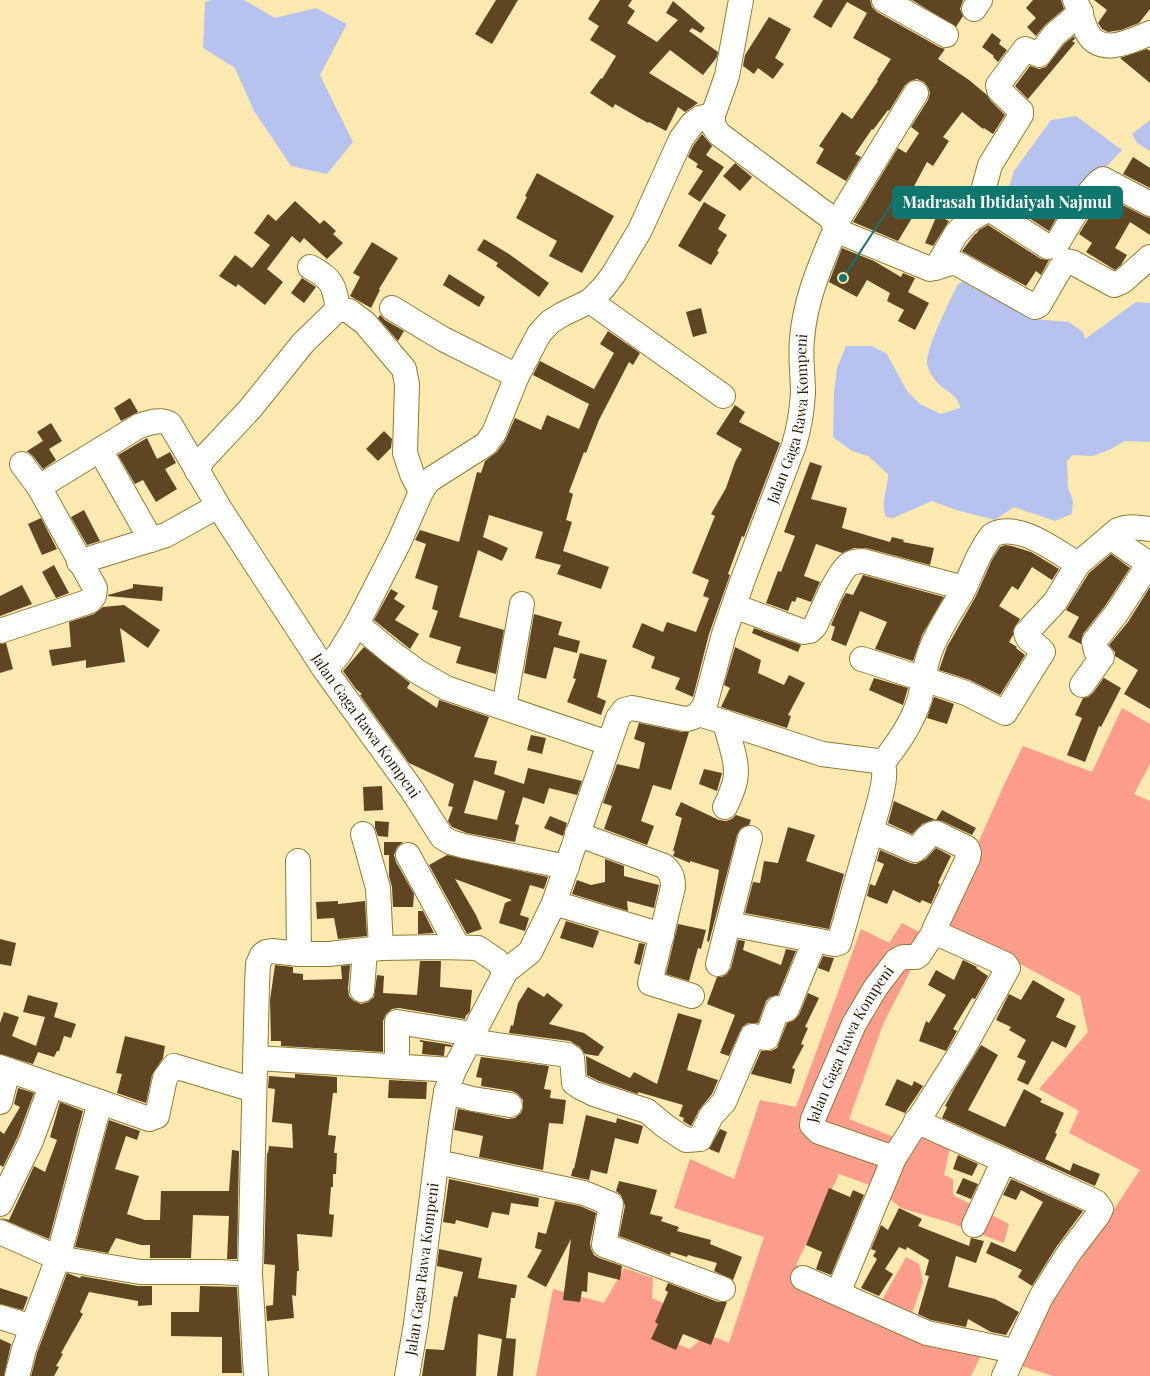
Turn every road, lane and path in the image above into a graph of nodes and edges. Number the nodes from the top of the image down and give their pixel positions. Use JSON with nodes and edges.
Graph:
{"nodes":[{"id":1,"x":741,"y":0,"type":"edge"},
{"id":2,"x":884,"y":0,"type":"edge"},
{"id":3,"x":1078,"y":6,"type":"edge"},
{"id":4,"x":1150,"y":33,"type":"edge"},
{"id":5,"x":946,"y":36,"type":"dead end"},
{"id":6,"x":916,"y":93,"type":"dead end"},
{"id":7,"x":713,"y":115,"type":"junction"},
{"id":8,"x":1150,"y":204,"type":"edge"},
{"id":9,"x":988,"y":209,"type":"junction"},
{"id":10,"x":835,"y":227,"type":"junction"},
{"id":11,"x":1150,"y":257,"type":"edge"},
{"id":12,"x":310,"y":267,"type":"dead end"},
{"id":13,"x":936,"y":268,"type":"junction"},
{"id":14,"x":590,"y":301,"type":"junction"},
{"id":15,"x":392,"y":308,"type":"dead end"},
{"id":16,"x":338,"y":309,"type":"junction"},
{"id":17,"x":517,"y":376,"type":"junction"},
{"id":18,"x":723,"y":396,"type":"dead end"},
{"id":19,"x":100,"y":450,"type":"junction"},
{"id":20,"x":22,"y":464,"type":"dead end"},
{"id":21,"x":197,"y":471,"type":"junction"},
{"id":22,"x":39,"y":487,"type":"junction"},
{"id":23,"x":421,"y":492,"type":"junction"},
{"id":24,"x":218,"y":506,"type":"junction"},
{"id":25,"x":1150,"y":529,"type":"edge"},
{"id":26,"x":1110,"y":537,"type":"junction"},
{"id":27,"x":151,"y":540,"type":"junction"},
{"id":28,"x":79,"y":562,"type":"junction"},
{"id":29,"x":1078,"y":564,"type":"junction"},
{"id":30,"x":1147,"y":573,"type":"edge"},
{"id":31,"x":964,"y":588,"type":"junction"},
{"id":32,"x":522,"y":604,"type":"dead end"},
{"id":33,"x":734,"y":606,"type":"junction"},
{"id":34,"x":357,"y":624,"type":"junction"},
{"id":35,"x":0,"y":631,"type":"edge"},
{"id":36,"x":862,"y":659,"type":"dead end"},
{"id":37,"x":325,"y":670,"type":"junction"},
{"id":38,"x":923,"y":679,"type":"junction"},
{"id":39,"x":1082,"y":684,"type":"dead end"},
{"id":40,"x":504,"y":707,"type":"junction"},
{"id":41,"x":699,"y":714,"type":"junction"},
{"id":42,"x":725,"y":722,"type":"junction"},
{"id":43,"x":608,"y":742,"type":"junction"},
{"id":44,"x":882,"y":764,"type":"junction"},
{"id":45,"x":725,"y":807,"type":"dead end"},
{"id":46,"x":871,"y":831,"type":"junction"},
{"id":47,"x":363,"y":834,"type":"dead end"},
{"id":48,"x":578,"y":834,"type":"junction"},
{"id":49,"x":750,"y":838,"type":"dead end"},
{"id":50,"x":408,"y":855,"type":"dead end"},
{"id":51,"x":298,"y":861,"type":"dead end"},
{"id":52,"x":567,"y":867,"type":"junction"},
{"id":53,"x":554,"y":903,"type":"junction"},
{"id":54,"x":729,"y":924,"type":"junction"},
{"id":55,"x":934,"y":932,"type":"junction"},
{"id":56,"x":662,"y":935,"type":"junction"},
{"id":57,"x":815,"y":940,"type":"junction"},
{"id":58,"x":458,"y":948,"type":"junction"},
{"id":59,"x":373,"y":949,"type":"junction"},
{"id":60,"x":299,"y":954,"type":"junction"},
{"id":61,"x":718,"y":964,"type":"dead end"},
{"id":62,"x":506,"y":971,"type":"junction"},
{"id":63,"x":362,"y":990,"type":"dead end"},
{"id":64,"x":692,"y":996,"type":"dead end"},
{"id":65,"x":471,"y":1038,"type":"junction"},
{"id":66,"x":256,"y":1058,"type":"junction"},
{"id":67,"x":397,"y":1066,"type":"junction"},
{"id":68,"x":4,"y":1069,"type":"edge"},
{"id":69,"x":454,"y":1070,"type":"junction"},
{"id":70,"x":51,"y":1086,"type":"junction"},
{"id":71,"x":254,"y":1090,"type":"junction"},
{"id":72,"x":446,"y":1092,"type":"junction"},
{"id":73,"x":0,"y":1102,"type":"edge"},
{"id":74,"x":100,"y":1102,"type":"junction"},
{"id":75,"x":510,"y":1105,"type":"dead end"},
{"id":76,"x":916,"y":1121,"type":"junction"},
{"id":77,"x":894,"y":1158,"type":"junction"},
{"id":78,"x":1004,"y":1160,"type":"junction"},
{"id":79,"x":436,"y":1162,"type":"junction"},
{"id":80,"x":0,"y":1204,"type":"edge"},
{"id":81,"x":974,"y":1225,"type":"dead end"},
{"id":82,"x":0,"y":1232,"type":"edge"},
{"id":83,"x":58,"y":1258,"type":"junction"},
{"id":84,"x":250,"y":1274,"type":"junction"},
{"id":85,"x":803,"y":1278,"type":"dead end"},
{"id":86,"x":723,"y":1289,"type":"dead end"},
{"id":87,"x":838,"y":1293,"type":"junction"},
{"id":88,"x":0,"y":1317,"type":"edge"},
{"id":89,"x":32,"y":1328,"type":"junction"},
{"id":90,"x":1010,"y":1361,"type":"edge"},
{"id":91,"x":17,"y":1376,"type":"edge"},
{"id":92,"x":256,"y":1376,"type":"edge"},
{"id":93,"x":407,"y":1376,"type":"edge"}],
"edges":[{"from":1,"to":7,"type":"street"},
{"from":2,"to":5,"type":"street"},
{"from":3,"to":4,"type":"street"},
{"from":3,"to":9,"type":"street"},
{"from":6,"to":10,"type":"street","name":"Jalan Gaga Rawa Kompeni"},
{"from":7,"to":10,"type":"street"},
{"from":7,"to":14,"type":"street"},
{"from":8,"to":9,"type":"street"},
{"from":9,"to":13,"type":"street"},
{"from":10,"to":13,"type":"street"},
{"from":10,"to":33,"type":"street","name":"Jalan Gaga Rawa Kompeni"},
{"from":11,"to":13,"type":"street"},
{"from":12,"to":16,"type":"street"},
{"from":14,"to":17,"type":"street"},
{"from":14,"to":18,"type":"street"},
{"from":15,"to":17,"type":"street"},
{"from":16,"to":21,"type":"street"},
{"from":16,"to":23,"type":"street"},
{"from":17,"to":23,"type":"street"},
{"from":19,"to":21,"type":"street","name":"Jalan Gaga Rawa Kompeni"},
{"from":19,"to":22,"type":"street"},
{"from":19,"to":27,"type":"street"},
{"from":20,"to":22,"type":"street"},
{"from":21,"to":24,"type":"street","name":"Jalan Gaga Rawa Kompeni"},
{"from":22,"to":28,"type":"street"},
{"from":23,"to":34,"type":"street"},
{"from":24,"to":27,"type":"street"},
{"from":24,"to":37,"type":"street","name":"Jalan Gaga Rawa Kompeni"},
{"from":25,"to":26,"type":"street"},
{"from":26,"to":29,"type":"street"},
{"from":26,"to":30,"type":"street"},
{"from":27,"to":28,"type":"street"},
{"from":28,"to":35,"type":"street"},
{"from":29,"to":31,"type":"street"},
{"from":29,"to":38,"type":"street"},
{"from":30,"to":39,"type":"street"},
{"from":31,"to":33,"type":"street"},
{"from":31,"to":38,"type":"street"},
{"from":32,"to":40,"type":"street"},
{"from":33,"to":41,"type":"street","name":"Jalan Gaga Rawa Kompeni"},
{"from":34,"to":37,"type":"street"},
{"from":34,"to":40,"type":"street"},
{"from":36,"to":38,"type":"street"},
{"from":37,"to":52,"type":"street","name":"Jalan Gaga Rawa Kompeni"},
{"from":38,"to":44,"type":"street"},
{"from":40,"to":43,"type":"street"},
{"from":41,"to":42,"type":"street","name":"Jalan Gaga Rawa Kompeni"},
{"from":41,"to":43,"type":"street","name":"Jalan Gaga Rawa Kompeni"},
{"from":42,"to":44,"type":"street","name":"Jalan Gaga Rawa Kompeni"},
{"from":42,"to":45,"type":"street"},
{"from":43,"to":48,"type":"street","name":"Jalan Gaga Rawa Kompeni"},
{"from":44,"to":46,"type":"street"},
{"from":46,"to":55,"type":"street","name":"Jalan Gaga Rawa Kompeni"},
{"from":46,"to":57,"type":"street"},
{"from":47,"to":59,"type":"street"},
{"from":48,"to":52,"type":"street","name":"Jalan Gaga Rawa Kompeni"},
{"from":48,"to":56,"type":"street"},
{"from":49,"to":54,"type":"street"},
{"from":50,"to":58,"type":"street"},
{"from":51,"to":60,"type":"street"},
{"from":52,"to":53,"type":"street","name":"Jalan Gaga Rawa Kompeni"},
{"from":53,"to":56,"type":"street"},
{"from":53,"to":62,"type":"street","name":"Jalan Gaga Rawa Kompeni"},
{"from":54,"to":57,"type":"street"},
{"from":54,"to":61,"type":"street"},
{"from":55,"to":76,"type":"street"},
{"from":55,"to":77,"type":"street","name":"Jalan Gaga Rawa Kompeni"},
{"from":56,"to":64,"type":"street"},
{"from":57,"to":65,"type":"street"},
{"from":58,"to":59,"type":"street"},
{"from":58,"to":62,"type":"street"},
{"from":59,"to":60,"type":"street"},
{"from":59,"to":63,"type":"street"},
{"from":60,"to":66,"type":"street"},
{"from":62,"to":65,"type":"street","name":"Jalan Gaga Rawa Kompeni"},
{"from":65,"to":67,"type":"street"},
{"from":65,"to":69,"type":"street","name":"Jalan Gaga Rawa Kompeni"},
{"from":66,"to":67,"type":"street"},
{"from":66,"to":71,"type":"street"},
{"from":67,"to":69,"type":"street"},
{"from":68,"to":70,"type":"street"},
{"from":68,"to":73,"type":"street"},
{"from":69,"to":72,"type":"street","name":"Jalan Gaga Rawa Kompeni"},
{"from":70,"to":74,"type":"street"},
{"from":70,"to":80,"type":"street"},
{"from":71,"to":74,"type":"street"},
{"from":71,"to":84,"type":"street"},
{"from":72,"to":75,"type":"street"},
{"from":72,"to":79,"type":"street","name":"Jalan Gaga Rawa Kompeni"},
{"from":74,"to":83,"type":"street"},
{"from":76,"to":77,"type":"street"},
{"from":76,"to":78,"type":"street"},
{"from":77,"to":87,"type":"street"},
{"from":78,"to":81,"type":"street"},
{"from":78,"to":90,"type":"street"},
{"from":79,"to":86,"type":"street","name":"Jalan Gaga Rawa Kompeni"},
{"from":79,"to":93,"type":"street","name":"Jalan Gaga Rawa Kompeni"},
{"from":82,"to":83,"type":"street"},
{"from":83,"to":84,"type":"street"},
{"from":83,"to":89,"type":"street"},
{"from":84,"to":92,"type":"street"},
{"from":85,"to":87,"type":"street"},
{"from":87,"to":90,"type":"street"},
{"from":88,"to":89,"type":"street"},
{"from":89,"to":91,"type":"street"}]}
